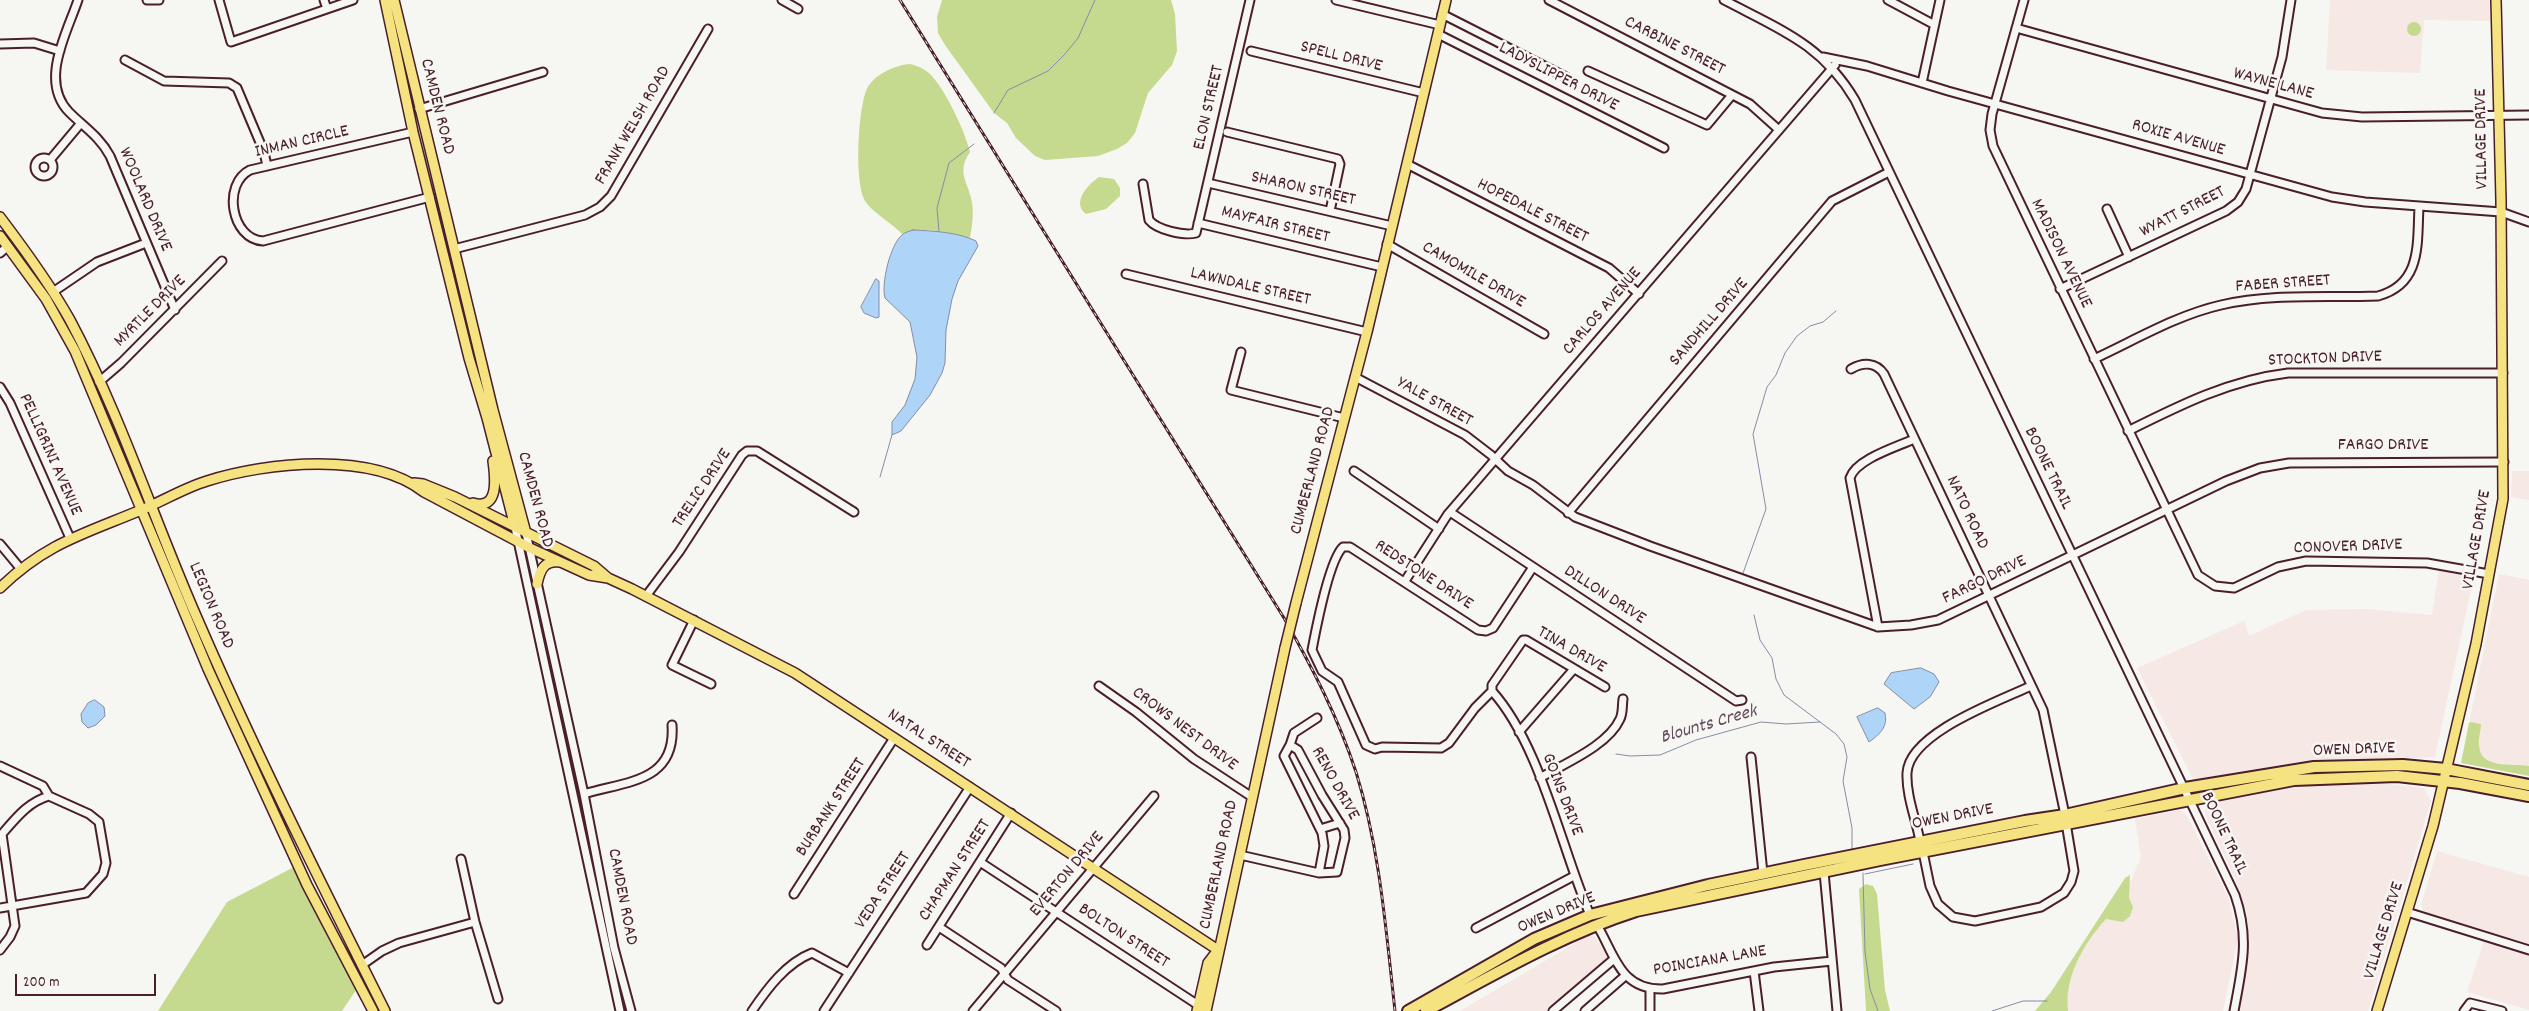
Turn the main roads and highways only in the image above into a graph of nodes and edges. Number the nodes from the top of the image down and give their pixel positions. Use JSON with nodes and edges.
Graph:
{"nodes":[{"id":1,"x":385,"y":0,"type":"edge"},
{"id":2,"x":394,"y":0,"type":"edge"},
{"id":3,"x":1446,"y":0,"type":"edge"},
{"id":4,"x":2496,"y":0,"type":"edge"},
{"id":5,"x":398,"y":58,"type":"junction"},
{"id":6,"x":423,"y":124,"type":"junction"},
{"id":7,"x":413,"y":132,"type":"junction"},
{"id":8,"x":442,"y":199,"type":"junction"},
{"id":9,"x":0,"y":218,"type":"edge"},
{"id":10,"x":0,"y":226,"type":"edge"},
{"id":11,"x":10,"y":230,"type":"junction"},
{"id":12,"x":0,"y":236,"type":"edge"},
{"id":13,"x":8,"y":246,"type":"junction"},
{"id":14,"x":44,"y":279,"type":"junction"},
{"id":15,"x":487,"y":418,"type":"junction"},
{"id":16,"x":413,"y":483,"type":"junction"},
{"id":17,"x":455,"y":497,"type":"junction"},
{"id":18,"x":152,"y":505,"type":"junction"},
{"id":19,"x":141,"y":510,"type":"junction"},
{"id":20,"x":515,"y":527,"type":"junction"},
{"id":21,"x":526,"y":533,"type":"junction"},
{"id":22,"x":562,"y":563,"type":"junction"},
{"id":23,"x":608,"y":578,"type":"junction"},
{"id":24,"x":537,"y":584,"type":"road end"},
{"id":25,"x":0,"y":588,"type":"edge"},
{"id":26,"x":177,"y":596,"type":"junction"},
{"id":27,"x":214,"y":656,"type":"junction"},
{"id":28,"x":205,"y":662,"type":"junction"},
{"id":29,"x":233,"y":699,"type":"junction"},
{"id":30,"x":229,"y":716,"type":"junction"},
{"id":31,"x":2446,"y":770,"type":"junction"},
{"id":32,"x":2444,"y":781,"type":"junction"},
{"id":33,"x":272,"y":784,"type":"junction"},
{"id":34,"x":2529,"y":785,"type":"edge"},
{"id":35,"x":264,"y":795,"type":"junction"},
{"id":36,"x":2529,"y":796,"type":"edge"},
{"id":37,"x":2065,"y":819,"type":"junction"},
{"id":38,"x":1964,"y":833,"type":"junction"},
{"id":39,"x":1920,"y":841,"type":"junction"},
{"id":40,"x":1923,"y":852,"type":"junction"},
{"id":41,"x":1866,"y":863,"type":"junction"},
{"id":42,"x":317,"y":874,"type":"junction"},
{"id":43,"x":1646,"y":900,"type":"junction"},
{"id":44,"x":1590,"y":915,"type":"junction"},
{"id":45,"x":1597,"y":925,"type":"junction"},
{"id":46,"x":1542,"y":948,"type":"junction"},
{"id":47,"x":1218,"y":950,"type":"junction"},
{"id":48,"x":351,"y":969,"type":"junction"},
{"id":49,"x":1198,"y":1008,"type":"edge"},
{"id":50,"x":1412,"y":1009,"type":"edge"},
{"id":51,"x":373,"y":1011,"type":"edge"},
{"id":52,"x":380,"y":1011,"type":"edge"},
{"id":53,"x":385,"y":1011,"type":"edge"},
{"id":54,"x":1206,"y":1011,"type":"edge"},
{"id":55,"x":1426,"y":1011,"type":"edge"},
{"id":56,"x":2377,"y":1011,"type":"edge"}],
"edges":[{"from":1,"to":5,"type":"main road","name":"CAMDEN ROAD"},
{"from":2,"to":6,"type":"main road","name":"CAMDEN ROAD"},
{"from":3,"to":47,"type":"main road","name":"CUMBERLAND ROAD","bridge":true},
{"from":4,"to":31,"type":"main road","name":"VILLAGE DRIVE"},
{"from":5,"to":6,"type":"main road"},
{"from":5,"to":7,"type":"main road","name":"CAMDEN ROAD"},
{"from":6,"to":8,"type":"main road","name":"CAMDEN ROAD"},
{"from":7,"to":8,"type":"main road"},
{"from":7,"to":15,"type":"main road","name":"CAMDEN ROAD"},
{"from":8,"to":21,"type":"main road","name":"CAMDEN ROAD"},
{"from":9,"to":11,"type":"main road","name":"LEGION ROAD"},
{"from":10,"to":11,"type":"main road"},
{"from":11,"to":14,"type":"main road","name":"LEGION ROAD"},
{"from":12,"to":13,"type":"main road","name":"LEGION ROAD"},
{"from":13,"to":14,"type":"main road"},
{"from":13,"to":19,"type":"main road","name":"LEGION ROAD"},
{"from":14,"to":18,"type":"main road","name":"LEGION ROAD"},
{"from":15,"to":17,"type":"main road"},
{"from":15,"to":20,"type":"main road","name":"CAMDEN ROAD"},
{"from":16,"to":17,"type":"main road"},
{"from":16,"to":18,"type":"main road"},
{"from":16,"to":22,"type":"main road","name":"NATAL STREET"},
{"from":17,"to":20,"type":"main road","name":"NATAL STREET"},
{"from":18,"to":19,"type":"main road"},
{"from":18,"to":27,"type":"main road","name":"LEGION ROAD"},
{"from":19,"to":25,"type":"main road"},
{"from":19,"to":26,"type":"main road","name":"LEGION ROAD"},
{"from":20,"to":21,"type":"main road","name":"NATAL STREET"},
{"from":21,"to":23,"type":"main road","name":"NATAL STREET"},
{"from":22,"to":23,"type":"main road","name":"NATAL STREET"},
{"from":22,"to":24,"type":"main road"},
{"from":23,"to":47,"type":"main road","name":"NATAL STREET"},
{"from":26,"to":27,"type":"main road"},
{"from":26,"to":28,"type":"main road","name":"LEGION ROAD"},
{"from":27,"to":29,"type":"main road","name":"LEGION ROAD"},
{"from":28,"to":29,"type":"main road"},
{"from":28,"to":30,"type":"main road","name":"LEGION ROAD"},
{"from":29,"to":33,"type":"main road","name":"LEGION ROAD"},
{"from":30,"to":33,"type":"main road"},
{"from":30,"to":35,"type":"main road","name":"LEGION ROAD"},
{"from":31,"to":32,"type":"main road","name":"VILLAGE DRIVE"},
{"from":31,"to":34,"type":"highway","name":"OWEN DRIVE"},
{"from":31,"to":37,"type":"highway","name":"OWEN DRIVE"},
{"from":32,"to":36,"type":"highway","name":"OWEN DRIVE"},
{"from":32,"to":37,"type":"highway","name":"OWEN DRIVE"},
{"from":32,"to":56,"type":"main road","name":"VILLAGE DRIVE"},
{"from":33,"to":42,"type":"main road","name":"LEGION ROAD"},
{"from":35,"to":42,"type":"main road"},
{"from":35,"to":48,"type":"main road","name":"LEGION ROAD"},
{"from":37,"to":38,"type":"highway","name":"OWEN DRIVE"},
{"from":37,"to":40,"type":"highway","name":"OWEN DRIVE"},
{"from":38,"to":39,"type":"highway","name":"OWEN DRIVE"},
{"from":38,"to":40,"type":"highway"},
{"from":39,"to":41,"type":"highway"},
{"from":39,"to":43,"type":"highway","name":"OWEN DRIVE"},
{"from":40,"to":41,"type":"highway","name":"OWEN DRIVE"},
{"from":41,"to":45,"type":"highway","name":"OWEN DRIVE"},
{"from":42,"to":53,"type":"main road","name":"LEGION ROAD"},
{"from":43,"to":44,"type":"highway","name":"OWEN DRIVE"},
{"from":43,"to":45,"type":"highway"},
{"from":44,"to":46,"type":"highway"},
{"from":44,"to":50,"type":"highway","name":"OWEN DRIVE"},
{"from":45,"to":46,"type":"highway","name":"OWEN DRIVE"},
{"from":46,"to":55,"type":"highway","name":"OWEN DRIVE"},
{"from":47,"to":49,"type":"main road","name":"CUMBERLAND ROAD"},
{"from":47,"to":54,"type":"main road","name":"CUMBERLAND ROAD"},
{"from":48,"to":51,"type":"main road","name":"LEGION ROAD"},
{"from":48,"to":52,"type":"main road"}]}
